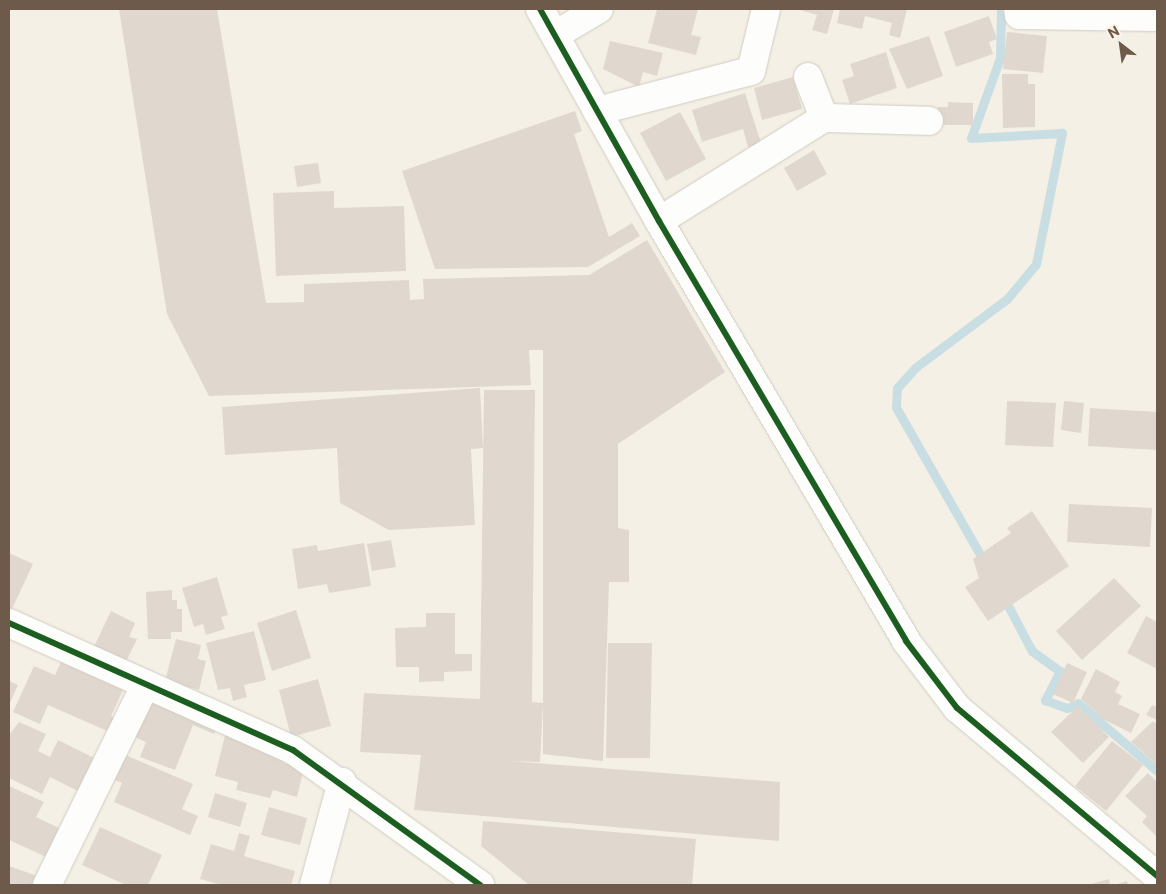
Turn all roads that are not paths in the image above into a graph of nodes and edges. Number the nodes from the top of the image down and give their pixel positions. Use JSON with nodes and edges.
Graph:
{"nodes":[{"id":1,"x":540,"y":9,"type":"edge"},
{"id":2,"x":599,"y":9,"type":"edge"},
{"id":3,"x":766,"y":9,"type":"edge"},
{"id":4,"x":1018,"y":9,"type":"edge"},
{"id":5,"x":1157,"y":18,"type":"edge"},
{"id":6,"x":555,"y":35,"type":"junction"},
{"id":7,"x":808,"y":77,"type":"dead end"},
{"id":8,"x":597,"y":111,"type":"junction"},
{"id":9,"x":824,"y":118,"type":"junction"},
{"id":10,"x":929,"y":121,"type":"dead end"},
{"id":11,"x":659,"y":221,"type":"junction"},
{"id":12,"x":9,"y":623,"type":"edge"},
{"id":13,"x":145,"y":686,"type":"junction"},
{"id":14,"x":342,"y":782,"type":"junction"},
{"id":15,"x":1156,"y":872,"type":"edge"},
{"id":16,"x":47,"y":885,"type":"edge"},
{"id":17,"x":314,"y":885,"type":"edge"},
{"id":18,"x":480,"y":885,"type":"edge"}],
"edges":[{"from":1,"to":6,"type":"street"},
{"from":2,"to":6,"type":"street"},
{"from":3,"to":8,"type":"street"},
{"from":4,"to":5,"type":"street"},
{"from":6,"to":8,"type":"street"},
{"from":7,"to":9,"type":"street"},
{"from":8,"to":11,"type":"street"},
{"from":9,"to":10,"type":"street"},
{"from":9,"to":11,"type":"street"},
{"from":11,"to":15,"type":"street"},
{"from":12,"to":13,"type":"street"},
{"from":13,"to":14,"type":"street"},
{"from":13,"to":16,"type":"street"},
{"from":14,"to":17,"type":"street"},
{"from":14,"to":18,"type":"street"}]}
